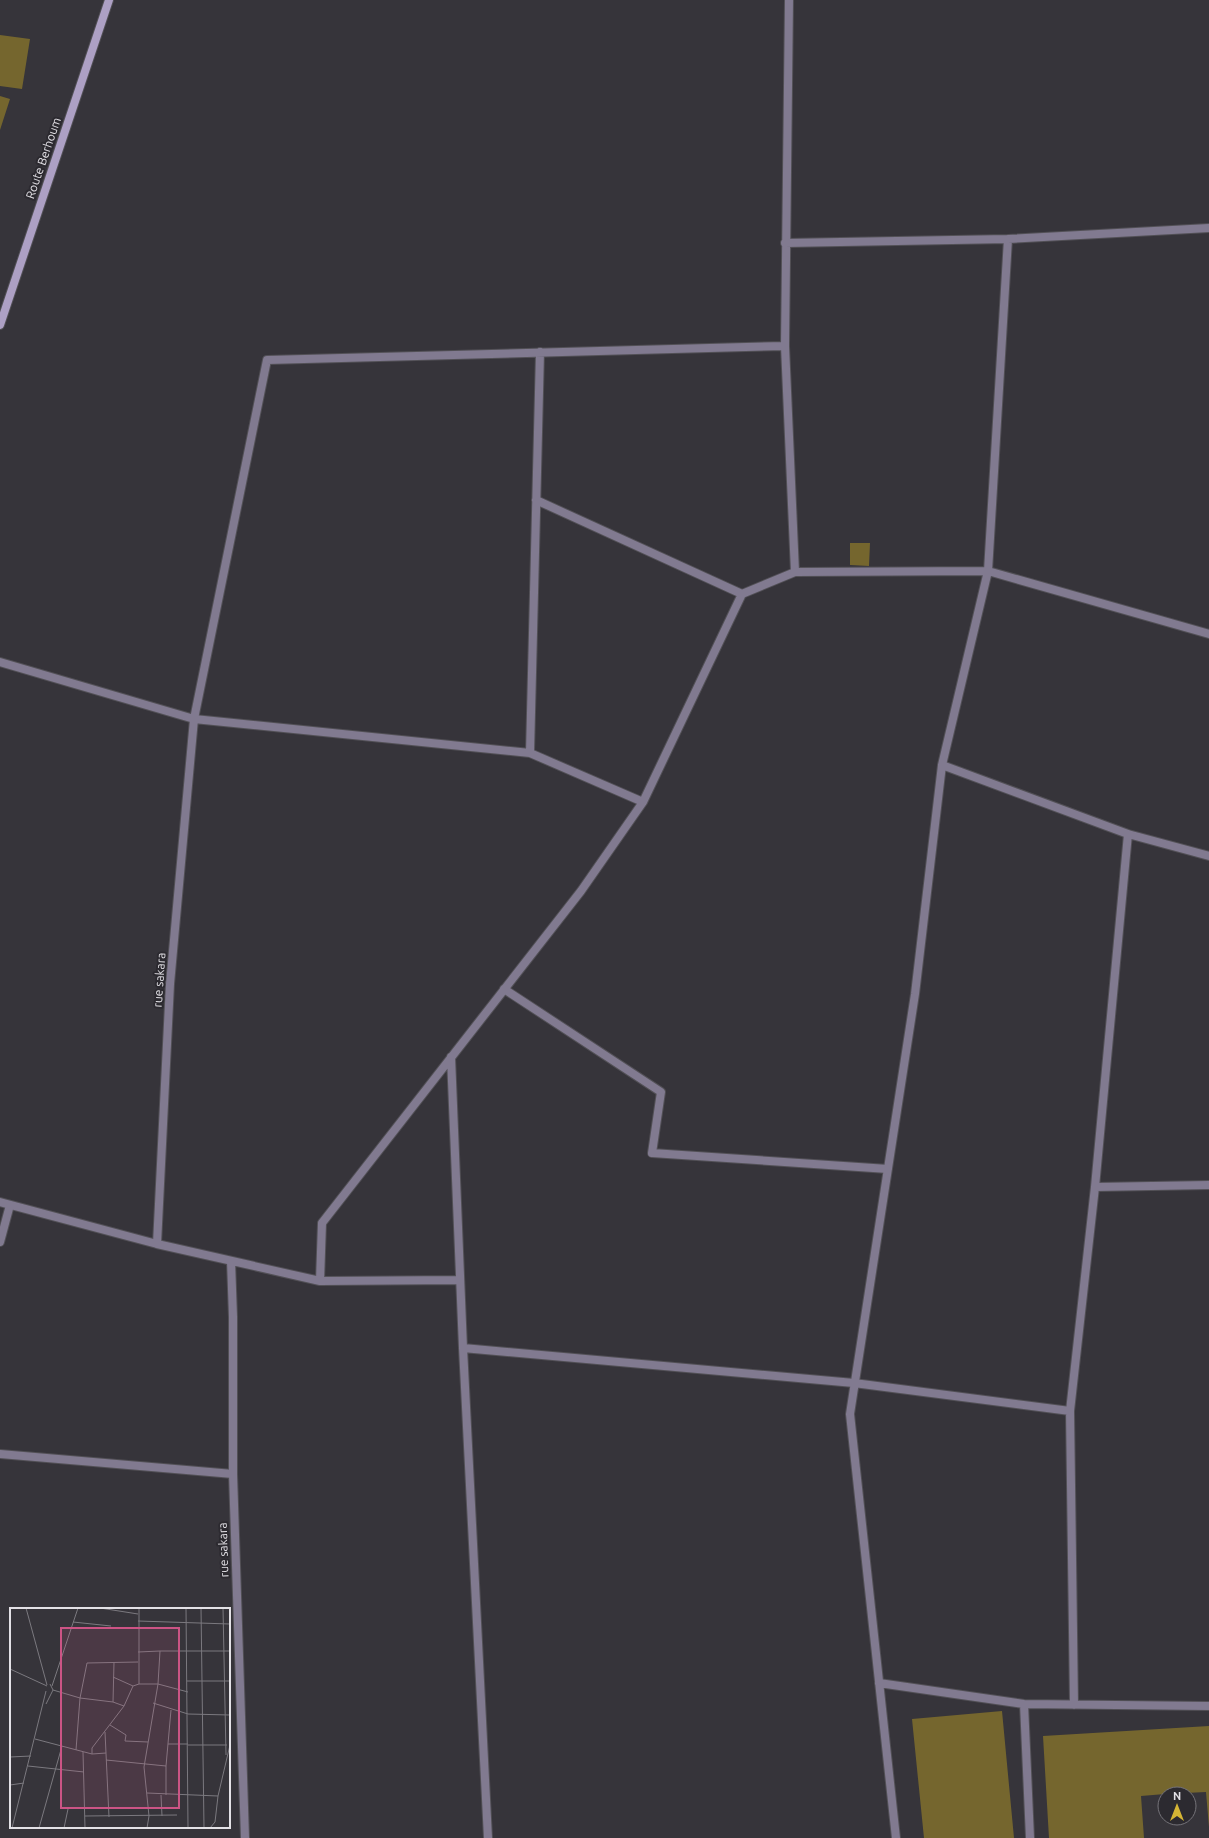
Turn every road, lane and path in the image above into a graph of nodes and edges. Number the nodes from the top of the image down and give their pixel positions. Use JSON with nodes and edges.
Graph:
{"nodes":[{"id":1,"x":109,"y":0,"type":"edge"},
{"id":2,"x":789,"y":0,"type":"edge"},
{"id":3,"x":1209,"y":228,"type":"edge"},
{"id":4,"x":1008,"y":239,"type":"junction"},
{"id":5,"x":785,"y":243,"type":"junction"},
{"id":6,"x":0,"y":324,"type":"edge"},
{"id":7,"x":785,"y":346,"type":"junction"},
{"id":8,"x":540,"y":352,"type":"junction"},
{"id":9,"x":536,"y":500,"type":"junction"},
{"id":10,"x":988,"y":571,"type":"junction"},
{"id":11,"x":795,"y":572,"type":"junction"},
{"id":12,"x":742,"y":594,"type":"junction"},
{"id":13,"x":1209,"y":634,"type":"edge"},
{"id":14,"x":0,"y":662,"type":"edge"},
{"id":15,"x":194,"y":719,"type":"junction"},
{"id":16,"x":530,"y":753,"type":"junction"},
{"id":17,"x":942,"y":765,"type":"junction"},
{"id":18,"x":642,"y":802,"type":"junction"},
{"id":19,"x":1128,"y":834,"type":"junction"},
{"id":20,"x":1209,"y":856,"type":"edge"},
{"id":21,"x":504,"y":989,"type":"junction"},
{"id":22,"x":451,"y":1057,"type":"junction"},
{"id":23,"x":888,"y":1169,"type":"junction"},
{"id":24,"x":1209,"y":1185,"type":"edge"},
{"id":25,"x":1095,"y":1187,"type":"junction"},
{"id":26,"x":0,"y":1202,"type":"edge"},
{"id":27,"x":10,"y":1205,"type":"junction"},
{"id":28,"x":0,"y":1242,"type":"edge"},
{"id":29,"x":158,"y":1244,"type":"junction"},
{"id":30,"x":231,"y":1261,"type":"junction"},
{"id":31,"x":460,"y":1280,"type":"junction"},
{"id":32,"x":320,"y":1281,"type":"junction"},
{"id":33,"x":463,"y":1348,"type":"junction"},
{"id":34,"x":854,"y":1383,"type":"junction"},
{"id":35,"x":1070,"y":1411,"type":"junction"},
{"id":36,"x":0,"y":1454,"type":"edge"},
{"id":37,"x":233,"y":1474,"type":"junction"},
{"id":38,"x":879,"y":1683,"type":"junction"},
{"id":39,"x":1024,"y":1704,"type":"junction"},
{"id":40,"x":1074,"y":1705,"type":"junction"},
{"id":41,"x":1209,"y":1706,"type":"edge"},
{"id":42,"x":245,"y":1838,"type":"edge"},
{"id":43,"x":488,"y":1838,"type":"edge"},
{"id":44,"x":896,"y":1838,"type":"edge"},
{"id":45,"x":1030,"y":1838,"type":"edge"}],
"edges":[{"from":1,"to":6,"type":"main road","name":"Route Berhoum"},
{"from":2,"to":5,"type":"street"},
{"from":3,"to":4,"type":"street"},
{"from":4,"to":5,"type":"street"},
{"from":4,"to":10,"type":"street"},
{"from":5,"to":7,"type":"street"},
{"from":7,"to":8,"type":"street"},
{"from":7,"to":11,"type":"street"},
{"from":8,"to":9,"type":"street"},
{"from":8,"to":15,"type":"street","name":"rue sakara"},
{"from":9,"to":12,"type":"street"},
{"from":9,"to":16,"type":"street"},
{"from":10,"to":11,"type":"street"},
{"from":10,"to":13,"type":"street"},
{"from":10,"to":17,"type":"street"},
{"from":11,"to":12,"type":"street"},
{"from":12,"to":18,"type":"street"},
{"from":14,"to":15,"type":"street"},
{"from":15,"to":16,"type":"street"},
{"from":15,"to":29,"type":"street","name":"rue sakara"},
{"from":16,"to":18,"type":"street"},
{"from":17,"to":19,"type":"street"},
{"from":17,"to":23,"type":"street"},
{"from":18,"to":21,"type":"street"},
{"from":19,"to":20,"type":"street"},
{"from":19,"to":25,"type":"street"},
{"from":21,"to":22,"type":"street"},
{"from":21,"to":23,"type":"street"},
{"from":22,"to":31,"type":"street"},
{"from":22,"to":32,"type":"street"},
{"from":23,"to":34,"type":"street"},
{"from":24,"to":25,"type":"street"},
{"from":25,"to":35,"type":"street"},
{"from":26,"to":27,"type":"street"},
{"from":27,"to":28,"type":"street"},
{"from":27,"to":29,"type":"street"},
{"from":29,"to":30,"type":"street"},
{"from":30,"to":32,"type":"street"},
{"from":30,"to":37,"type":"street","name":"rue sakara"},
{"from":31,"to":32,"type":"street"},
{"from":31,"to":33,"type":"street"},
{"from":33,"to":34,"type":"street"},
{"from":33,"to":43,"type":"street"},
{"from":34,"to":35,"type":"street"},
{"from":34,"to":38,"type":"street"},
{"from":35,"to":40,"type":"street"},
{"from":36,"to":37,"type":"street"},
{"from":37,"to":42,"type":"street","name":"rue sakara"},
{"from":38,"to":39,"type":"street"},
{"from":38,"to":44,"type":"street"},
{"from":39,"to":40,"type":"street"},
{"from":39,"to":45,"type":"street"},
{"from":40,"to":41,"type":"street"}]}
